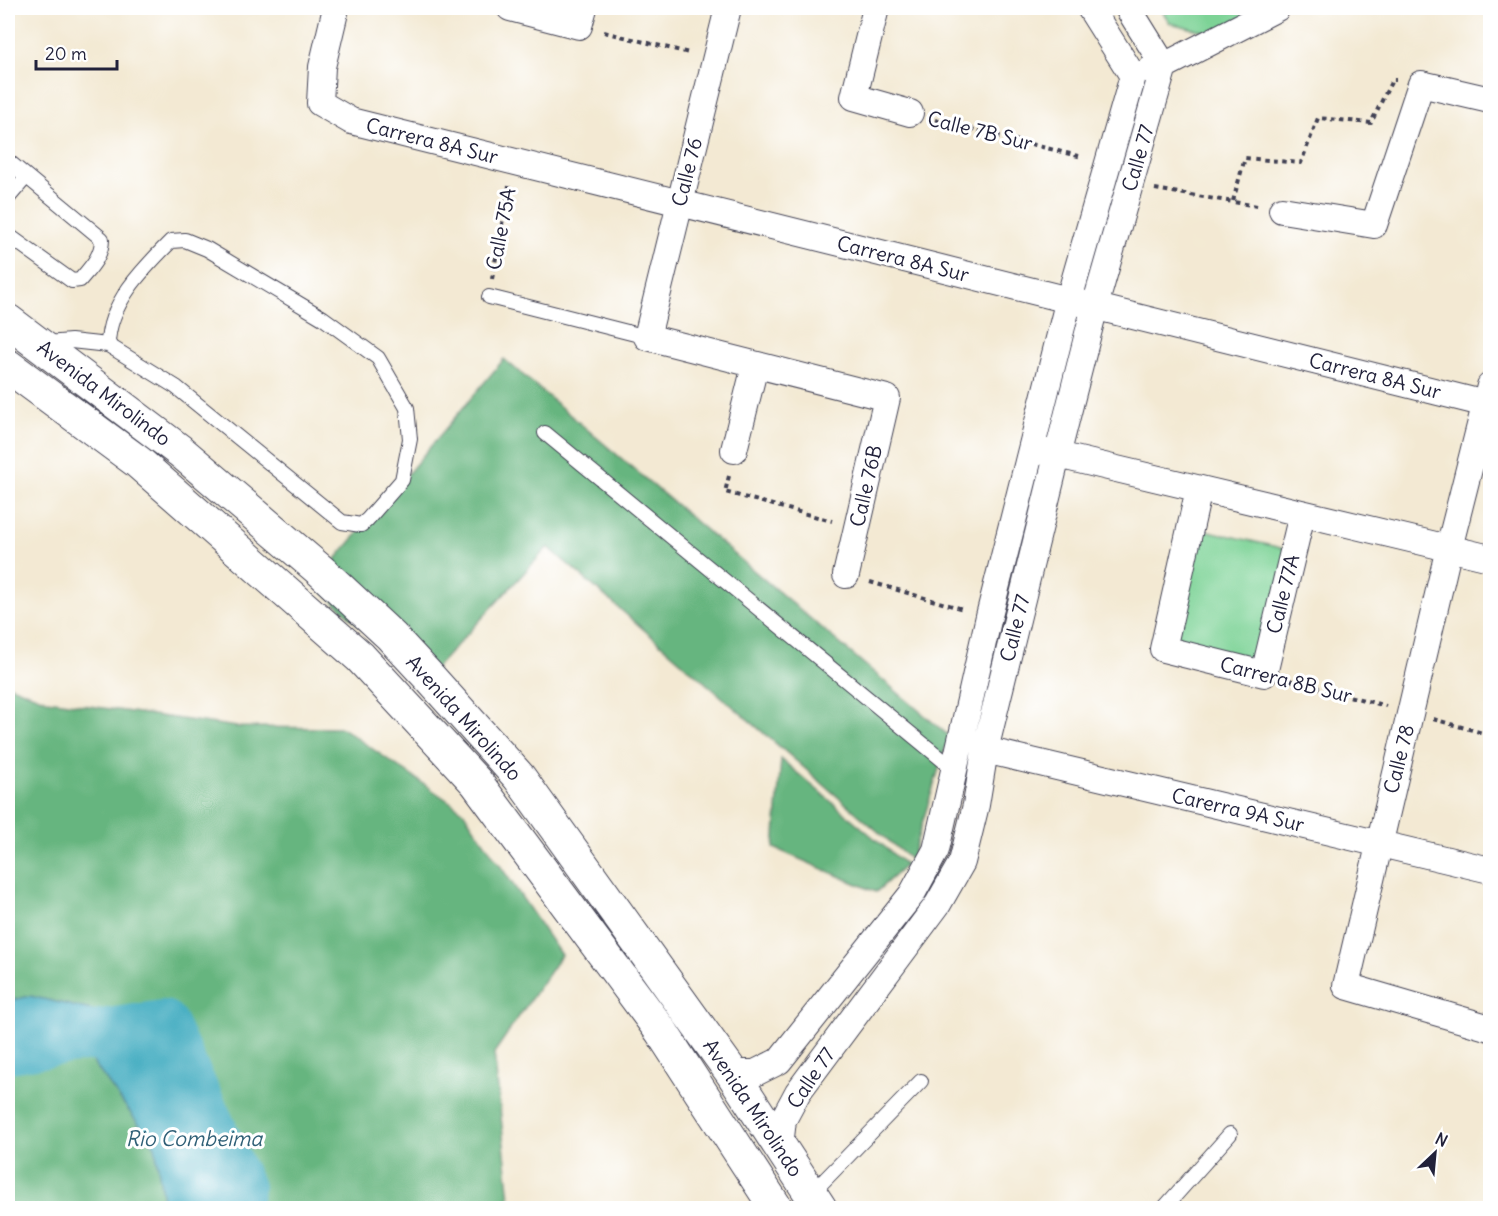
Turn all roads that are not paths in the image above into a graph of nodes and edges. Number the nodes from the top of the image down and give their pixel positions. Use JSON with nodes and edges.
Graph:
{"nodes":[{"id":1,"x":336,"y":8,"type":"edge"},
{"id":2,"x":510,"y":8,"type":"edge"},
{"id":3,"x":728,"y":8,"type":"edge"},
{"id":4,"x":876,"y":8,"type":"edge"},
{"id":5,"x":1090,"y":8,"type":"edge"},
{"id":6,"x":1128,"y":8,"type":"edge"},
{"id":7,"x":1277,"y":8,"type":"edge"},
{"id":8,"x":582,"y":17,"type":"edge"},
{"id":9,"x":1164,"y":66,"type":"junction"},
{"id":10,"x":1133,"y":76,"type":"junction"},
{"id":11,"x":1491,"y":100,"type":"edge"},
{"id":12,"x":910,"y":113,"type":"road end"},
{"id":13,"x":8,"y":161,"type":"edge"},
{"id":14,"x":26,"y":177,"type":"junction"},
{"id":15,"x":8,"y":198,"type":"edge"},
{"id":16,"x":679,"y":203,"type":"junction"},
{"id":17,"x":1282,"y":210,"type":"road end"},
{"id":18,"x":8,"y":235,"type":"edge"},
{"id":19,"x":489,"y":297,"type":"road end"},
{"id":20,"x":1069,"y":299,"type":"junction"},
{"id":21,"x":1095,"y":306,"type":"junction"},
{"id":22,"x":8,"y":321,"type":"edge"},
{"id":23,"x":647,"y":337,"type":"junction"},
{"id":24,"x":39,"y":344,"type":"junction"},
{"id":25,"x":108,"y":345,"type":"junction"},
{"id":26,"x":8,"y":366,"type":"edge"},
{"id":27,"x":755,"y":366,"type":"junction"},
{"id":28,"x":1489,"y":398,"type":"edge"},
{"id":29,"x":545,"y":433,"type":"dead end"},
{"id":30,"x":1032,"y":448,"type":"junction"},
{"id":31,"x":734,"y":450,"type":"dead end"},
{"id":32,"x":1057,"y":456,"type":"junction"},
{"id":33,"x":1198,"y":489,"type":"junction"},
{"id":34,"x":1302,"y":514,"type":"junction"},
{"id":35,"x":1449,"y":548,"type":"junction"},
{"id":36,"x":1491,"y":558,"type":"edge"},
{"id":37,"x":846,"y":575,"type":"road end"},
{"id":38,"x":1264,"y":674,"type":"joint"},
{"id":39,"x":985,"y":750,"type":"junction"},
{"id":40,"x":956,"y":771,"type":"junction"},
{"id":41,"x":980,"y":777,"type":"junction"},
{"id":42,"x":1378,"y":843,"type":"junction"},
{"id":43,"x":1491,"y":870,"type":"edge"},
{"id":44,"x":1491,"y":1028,"type":"edge"},
{"id":45,"x":732,"y":1073,"type":"junction"},
{"id":46,"x":921,"y":1082,"type":"dead end"},
{"id":47,"x":1230,"y":1134,"type":"dead end"},
{"id":48,"x":780,"y":1146,"type":"junction"},
{"id":49,"x":815,"y":1201,"type":"edge"},
{"id":50,"x":776,"y":1209,"type":"edge"},
{"id":51,"x":1164,"y":1209,"type":"edge"}],
"edges":[{"from":1,"to":16,"type":"street","name":"Carrera 8A Sur"},
{"from":2,"to":8,"type":"street"},
{"from":3,"to":16,"type":"street","name":"Calle 76"},
{"from":4,"to":12,"type":"street","name":"Calle 7B Sur"},
{"from":5,"to":10,"type":"street"},
{"from":6,"to":9,"type":"street"},
{"from":7,"to":9,"type":"street"},
{"from":9,"to":10,"type":"street"},
{"from":9,"to":21,"type":"street","name":"Calle 77"},
{"from":10,"to":20,"type":"street","name":"Calle 77"},
{"from":11,"to":17,"type":"street"},
{"from":13,"to":14,"type":"lane"},
{"from":14,"to":15,"type":"lane"},
{"from":14,"to":18,"type":"lane"},
{"from":16,"to":20,"type":"street","name":"Carrera 8A Sur"},
{"from":16,"to":23,"type":"street","name":"Calle 76"},
{"from":19,"to":23,"type":"lane"},
{"from":20,"to":21,"type":"street","name":"Carrera 8A Sur"},
{"from":20,"to":30,"type":"street","name":"Calle 77"},
{"from":21,"to":28,"type":"street","name":"Carrera 8A Sur"},
{"from":21,"to":32,"type":"street","name":"Calle 77"},
{"from":22,"to":24,"type":"main road","name":"Avenida Mirolindo"},
{"from":23,"to":27,"type":"street"},
{"from":24,"to":25,"type":"lane"},
{"from":24,"to":45,"type":"main road","name":"Avenida Mirolindo"},
{"from":25,"to":25,"type":"lane"},
{"from":26,"to":50,"type":"main road","name":"Avenida Mirolindo"},
{"from":27,"to":31,"type":"street"},
{"from":27,"to":37,"type":"street","name":"Calle 76B"},
{"from":28,"to":35,"type":"street","name":"Calle 78"},
{"from":29,"to":40,"type":"lane"},
{"from":30,"to":32,"type":"street"},
{"from":30,"to":40,"type":"street","name":"Calle 77"},
{"from":32,"to":33,"type":"street"},
{"from":32,"to":39,"type":"street","name":"Calle 77"},
{"from":33,"to":34,"type":"street"},
{"from":33,"to":38,"type":"street","name":"Carrera 8B Sur"},
{"from":34,"to":35,"type":"street"},
{"from":34,"to":38,"type":"street","name":"Calle 77A"},
{"from":35,"to":36,"type":"street"},
{"from":35,"to":42,"type":"street","name":"Calle 78"},
{"from":39,"to":41,"type":"street","name":"Calle 77"},
{"from":39,"to":42,"type":"street","name":"Carerra 9A Sur"},
{"from":40,"to":41,"type":"street"},
{"from":40,"to":45,"type":"street","name":"Calle 77"},
{"from":41,"to":48,"type":"street","name":"Calle 77"},
{"from":42,"to":43,"type":"street","name":"Carerra 9A Sur"},
{"from":42,"to":44,"type":"street","name":"Calle 78"},
{"from":45,"to":48,"type":"main road","name":"Avenida Mirolindo"},
{"from":46,"to":49,"type":"lane"},
{"from":47,"to":51,"type":"lane"},
{"from":48,"to":49,"type":"main road","name":"Avenida Mirolindo"}]}
